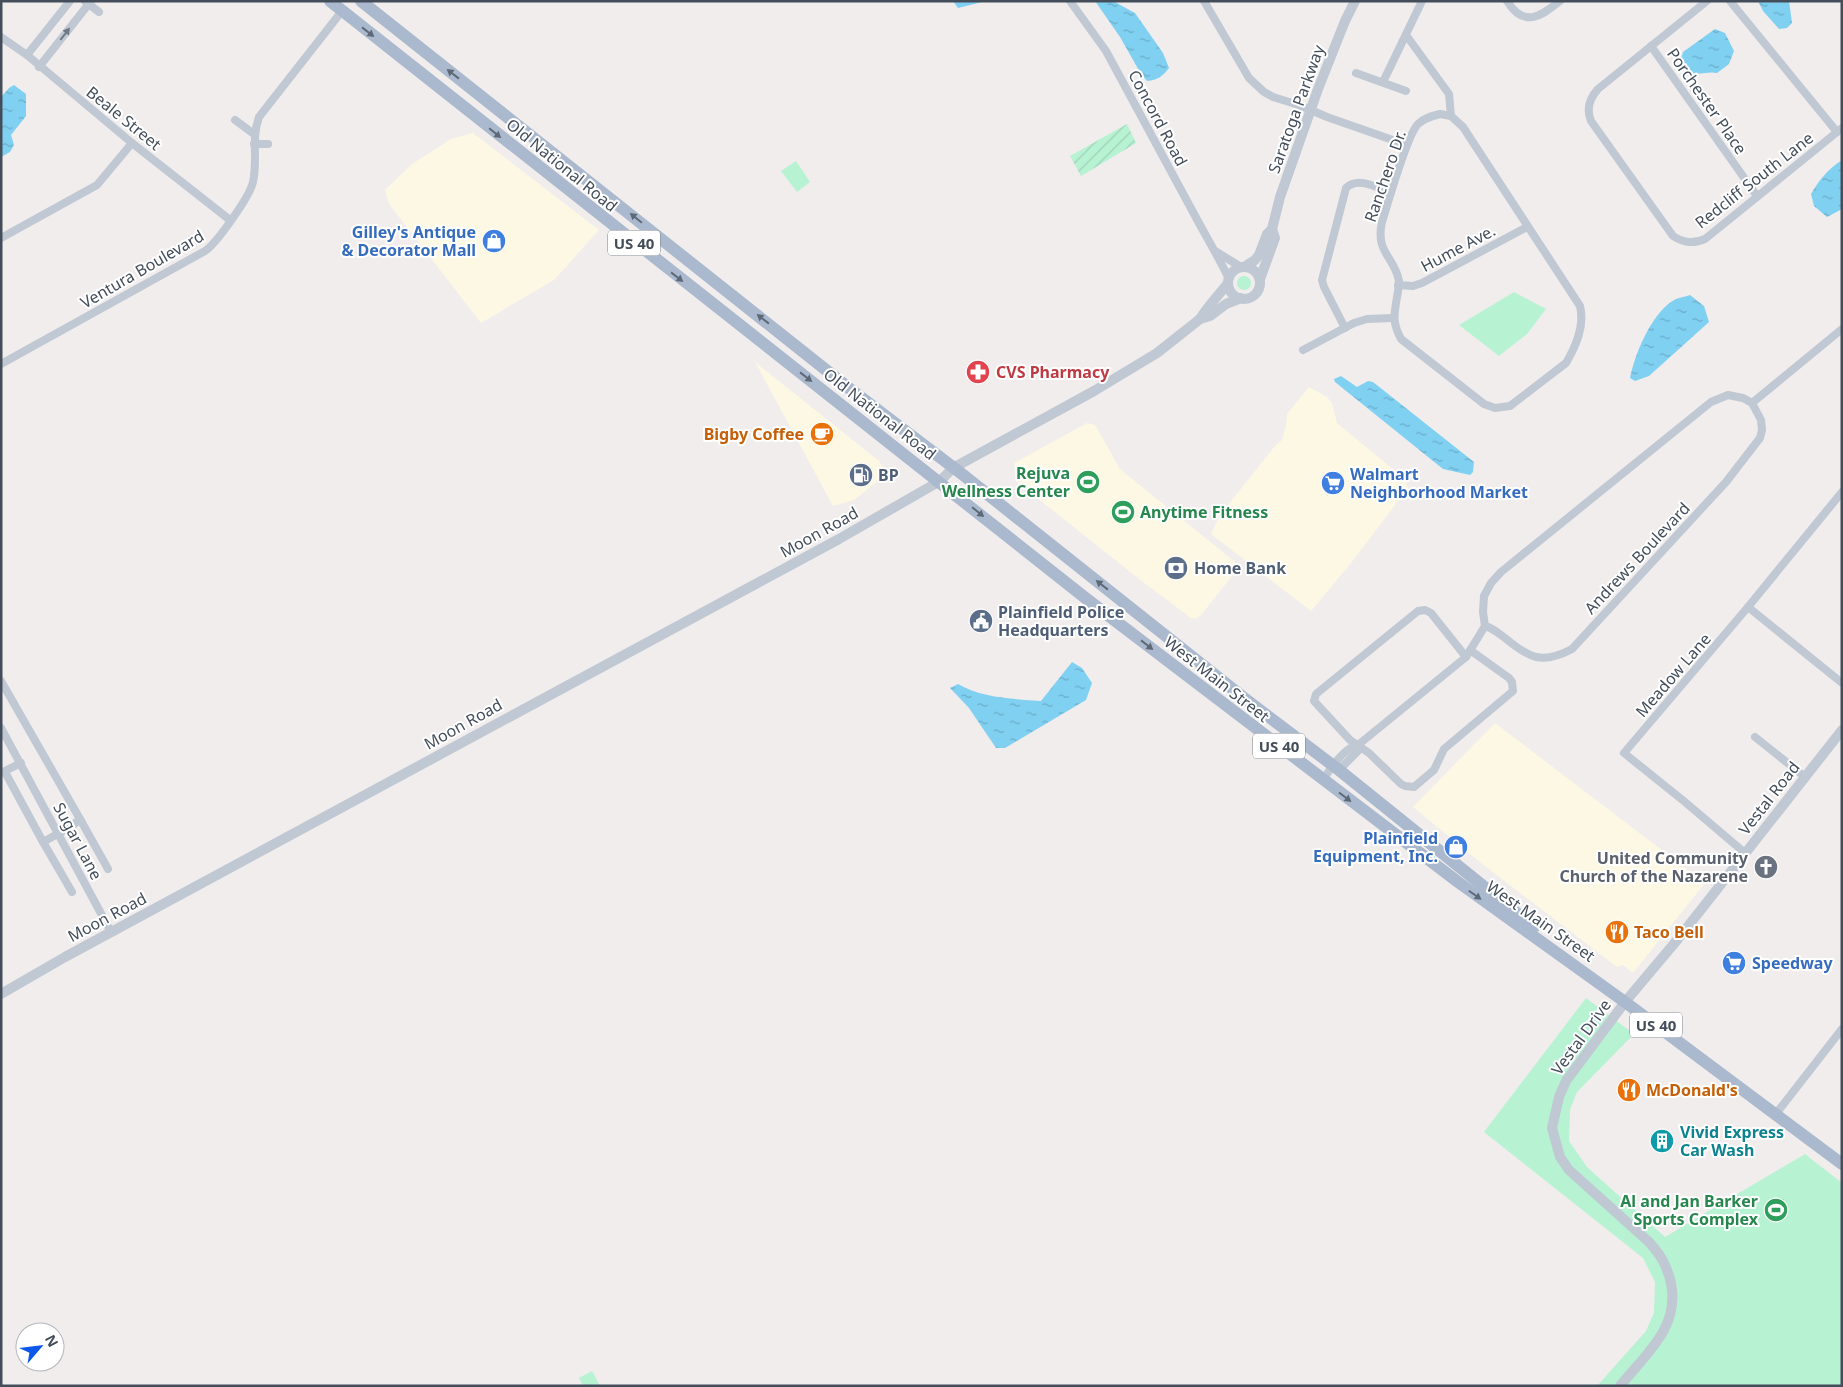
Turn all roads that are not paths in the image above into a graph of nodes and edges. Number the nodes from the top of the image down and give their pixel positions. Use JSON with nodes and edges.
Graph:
{"nodes":[{"id":1,"x":70,"y":1,"type":"edge"},
{"id":2,"x":330,"y":1,"type":"edge"},
{"id":3,"x":361,"y":1,"type":"edge"},
{"id":4,"x":1070,"y":1,"type":"edge"},
{"id":5,"x":1204,"y":1,"type":"edge"},
{"id":6,"x":1355,"y":1,"type":"edge"},
{"id":7,"x":1422,"y":1,"type":"edge"},
{"id":8,"x":1507,"y":1,"type":"edge"},
{"id":9,"x":1560,"y":1,"type":"edge"},
{"id":10,"x":1730,"y":1,"type":"edge"},
{"id":11,"x":88,"y":2,"type":"edge"},
{"id":12,"x":1704,"y":2,"type":"edge"},
{"id":13,"x":342,"y":11,"type":"junction"},
{"id":14,"x":99,"y":12,"type":"dead end"},
{"id":15,"x":1406,"y":35,"type":"junction"},
{"id":16,"x":1,"y":37,"type":"edge"},
{"id":17,"x":1651,"y":46,"type":"junction"},
{"id":18,"x":27,"y":56,"type":"junction"},
{"id":19,"x":39,"y":67,"type":"junction"},
{"id":20,"x":1356,"y":73,"type":"dead end"},
{"id":21,"x":1383,"y":82,"type":"junction"},
{"id":22,"x":1406,"y":91,"type":"dead end"},
{"id":23,"x":1311,"y":110,"type":"junction"},
{"id":24,"x":1451,"y":116,"type":"junction"},
{"id":25,"x":235,"y":120,"type":"dead end"},
{"id":26,"x":1839,"y":130,"type":"edge"},
{"id":27,"x":254,"y":134,"type":"junction"},
{"id":28,"x":132,"y":143,"type":"junction"},
{"id":29,"x":254,"y":144,"type":"junction"},
{"id":30,"x":268,"y":144,"type":"dead end"},
{"id":31,"x":1407,"y":145,"type":"junction"},
{"id":32,"x":1391,"y":193,"type":"junction"},
{"id":33,"x":1758,"y":196,"type":"junction"},
{"id":34,"x":230,"y":220,"type":"junction"},
{"id":35,"x":1527,"y":227,"type":"junction"},
{"id":36,"x":1272,"y":229,"type":"junction"},
{"id":37,"x":1,"y":238,"type":"edge"},
{"id":38,"x":1215,"y":251,"type":"junction"},
{"id":39,"x":1242,"y":267,"type":"junction"},
{"id":40,"x":1260,"y":279,"type":"junction"},
{"id":41,"x":1228,"y":281,"type":"junction"},
{"id":42,"x":1398,"y":284,"type":"junction"},
{"id":43,"x":1241,"y":298,"type":"junction"},
{"id":44,"x":1393,"y":318,"type":"junction"},
{"id":45,"x":1200,"y":319,"type":"junction"},
{"id":46,"x":1346,"y":328,"type":"junction"},
{"id":47,"x":1842,"y":330,"type":"edge"},
{"id":48,"x":1303,"y":350,"type":"dead end"},
{"id":49,"x":1,"y":364,"type":"edge"},
{"id":50,"x":1752,"y":403,"type":"junction"},
{"id":51,"x":953,"y":468,"type":"junction"},
{"id":52,"x":940,"y":481,"type":"junction"},
{"id":53,"x":1842,"y":492,"type":"edge"},
{"id":54,"x":1748,"y":608,"type":"junction"},
{"id":55,"x":1484,"y":626,"type":"junction"},
{"id":56,"x":1468,"y":654,"type":"junction"},
{"id":57,"x":1,"y":681,"type":"edge"},
{"id":58,"x":1842,"y":684,"type":"edge"},
{"id":59,"x":1,"y":728,"type":"edge"},
{"id":60,"x":1842,"y":730,"type":"edge"},
{"id":61,"x":1755,"y":737,"type":"dead end"},
{"id":62,"x":1358,"y":745,"type":"junction"},
{"id":63,"x":21,"y":763,"type":"junction"},
{"id":64,"x":1336,"y":768,"type":"junction"},
{"id":65,"x":3,"y":773,"type":"edge"},
{"id":66,"x":1805,"y":777,"type":"junction"},
{"id":67,"x":1323,"y":780,"type":"junction"},
{"id":68,"x":80,"y":819,"type":"junction"},
{"id":69,"x":59,"y":833,"type":"junction"},
{"id":70,"x":43,"y":842,"type":"junction"},
{"id":71,"x":1745,"y":853,"type":"junction"},
{"id":72,"x":108,"y":869,"type":"dead end"},
{"id":73,"x":72,"y":892,"type":"dead end"},
{"id":74,"x":111,"y":932,"type":"junction"},
{"id":75,"x":1,"y":994,"type":"edge"},
{"id":76,"x":1625,"y":1002,"type":"junction"},
{"id":77,"x":1842,"y":1029,"type":"edge"},
{"id":78,"x":1775,"y":1114,"type":"junction"},
{"id":79,"x":1842,"y":1164,"type":"edge"},
{"id":80,"x":1620,"y":1386,"type":"edge"}],
"edges":[{"from":1,"to":18,"type":"street"},
{"from":2,"to":13,"type":"main road","name":"Old National Road","number":"US 40"},
{"from":51,"to":3,"type":"main road","name":"Old National Road","number":"US 40","one_way":true},
{"from":4,"to":38,"type":"street","name":"Concord Road"},
{"from":5,"to":23,"type":"street"},
{"from":6,"to":23,"type":"street","name":"Saratoga Parkway"},
{"from":7,"to":15,"type":"street"},
{"from":8,"to":9,"type":"street"},
{"from":10,"to":26,"type":"street"},
{"from":11,"to":14,"type":"street"},
{"from":19,"to":11,"type":"street","one_way":true},
{"from":12,"to":17,"type":"street","name":"Redcliff South Lane"},
{"from":13,"to":27,"type":"street","name":"Ventura Boulevard"},
{"from":13,"to":52,"type":"main road","name":"Old National Road","number":"US 40","one_way":true},
{"from":15,"to":21,"type":"street"},
{"from":15,"to":24,"type":"street"},
{"from":16,"to":18,"type":"street","name":"Beale Street"},
{"from":17,"to":33,"type":"street","name":"Porchester Place"},
{"from":17,"to":33,"type":"street","name":"Redcliff South Lane"},
{"from":18,"to":19,"type":"street","name":"Beale Street"},
{"from":19,"to":28,"type":"street","name":"Beale Street"},
{"from":20,"to":21,"type":"street"},
{"from":21,"to":22,"type":"street"},
{"from":23,"to":31,"type":"street"},
{"from":23,"to":36,"type":"street","name":"Saratoga Parkway"},
{"from":24,"to":31,"type":"street","name":"Ranchero Dr."},
{"from":24,"to":35,"type":"street"},
{"from":25,"to":27,"type":"street"},
{"from":26,"to":33,"type":"street","name":"Redcliff South Lane"},
{"from":27,"to":29,"type":"street","name":"Ventura Boulevard"},
{"from":28,"to":34,"type":"street","name":"Beale Street"},
{"from":28,"to":37,"type":"street"},
{"from":29,"to":30,"type":"street"},
{"from":29,"to":34,"type":"street","name":"Ventura Boulevard"},
{"from":31,"to":32,"type":"street","name":"Ranchero Dr."},
{"from":32,"to":42,"type":"street","name":"Ranchero Dr."},
{"from":32,"to":46,"type":"street"},
{"from":34,"to":49,"type":"street","name":"Ventura Boulevard"},
{"from":35,"to":42,"type":"street","name":"Hume Ave."},
{"from":35,"to":44,"type":"street"},
{"from":36,"to":39,"type":"street","name":"Saratoga Parkway"},
{"from":36,"to":40,"type":"street","name":"Saratoga Parkway"},
{"from":38,"to":39,"type":"street","name":"Concord Road"},
{"from":38,"to":41,"type":"street","name":"Concord Road"},
{"from":39,"to":40,"type":"street"},
{"from":39,"to":41,"type":"street"},
{"from":40,"to":43,"type":"street"},
{"from":41,"to":43,"type":"street"},
{"from":41,"to":45,"type":"street"},
{"from":42,"to":44,"type":"street","name":"Ranchero Dr."},
{"from":43,"to":45,"type":"street"},
{"from":44,"to":46,"type":"street"},
{"from":45,"to":51,"type":"street"},
{"from":46,"to":48,"type":"street"},
{"from":47,"to":50,"type":"street"},
{"from":50,"to":55,"type":"street"},
{"from":50,"to":55,"type":"street","name":"Andrews Boulevard"},
{"from":51,"to":52,"type":"street","name":"Moon Road"},
{"from":64,"to":51,"type":"main road","name":"West Main Street","number":"US 40","one_way":true},
{"from":52,"to":67,"type":"main road","name":"West Main Street","number":"US 40","one_way":true},
{"from":52,"to":74,"type":"street","name":"Moon Road"},
{"from":53,"to":54,"type":"street","name":"Meadow Lane"},
{"from":54,"to":58,"type":"street"},
{"from":54,"to":71,"type":"street","name":"Meadow Lane"},
{"from":55,"to":56,"type":"street"},
{"from":56,"to":62,"type":"street"},
{"from":56,"to":62,"type":"street"},
{"from":56,"to":62,"type":"street"},
{"from":57,"to":68,"type":"street"},
{"from":59,"to":63,"type":"street","name":"Sugar Lane"},
{"from":60,"to":66,"type":"street","name":"Vestal Road"},
{"from":61,"to":66,"type":"street"},
{"from":62,"to":64,"type":"street"},
{"from":63,"to":65,"type":"street"},
{"from":63,"to":69,"type":"street","name":"Sugar Lane"},
{"from":64,"to":67,"type":"street"},
{"from":64,"to":76,"type":"main road","name":"West Main Street","number":"US 40"},
{"from":65,"to":70,"type":"street"},
{"from":66,"to":71,"type":"street","name":"Vestal Road"},
{"from":67,"to":76,"type":"main road","name":"West Main Street","number":"US 40","one_way":true},
{"from":68,"to":69,"type":"street"},
{"from":68,"to":72,"type":"street"},
{"from":69,"to":70,"type":"street"},
{"from":69,"to":74,"type":"street","name":"Sugar Lane"},
{"from":70,"to":73,"type":"street"},
{"from":71,"to":76,"type":"street","name":"Vestal Road"},
{"from":74,"to":75,"type":"street","name":"Moon Road"},
{"from":76,"to":78,"type":"main road","name":"West Main Street","number":"US 40"},
{"from":76,"to":80,"type":"street","name":"Vestal Drive"},
{"from":77,"to":78,"type":"street"},
{"from":78,"to":79,"type":"main road","name":"West Main Street","number":"US 40"}]}
